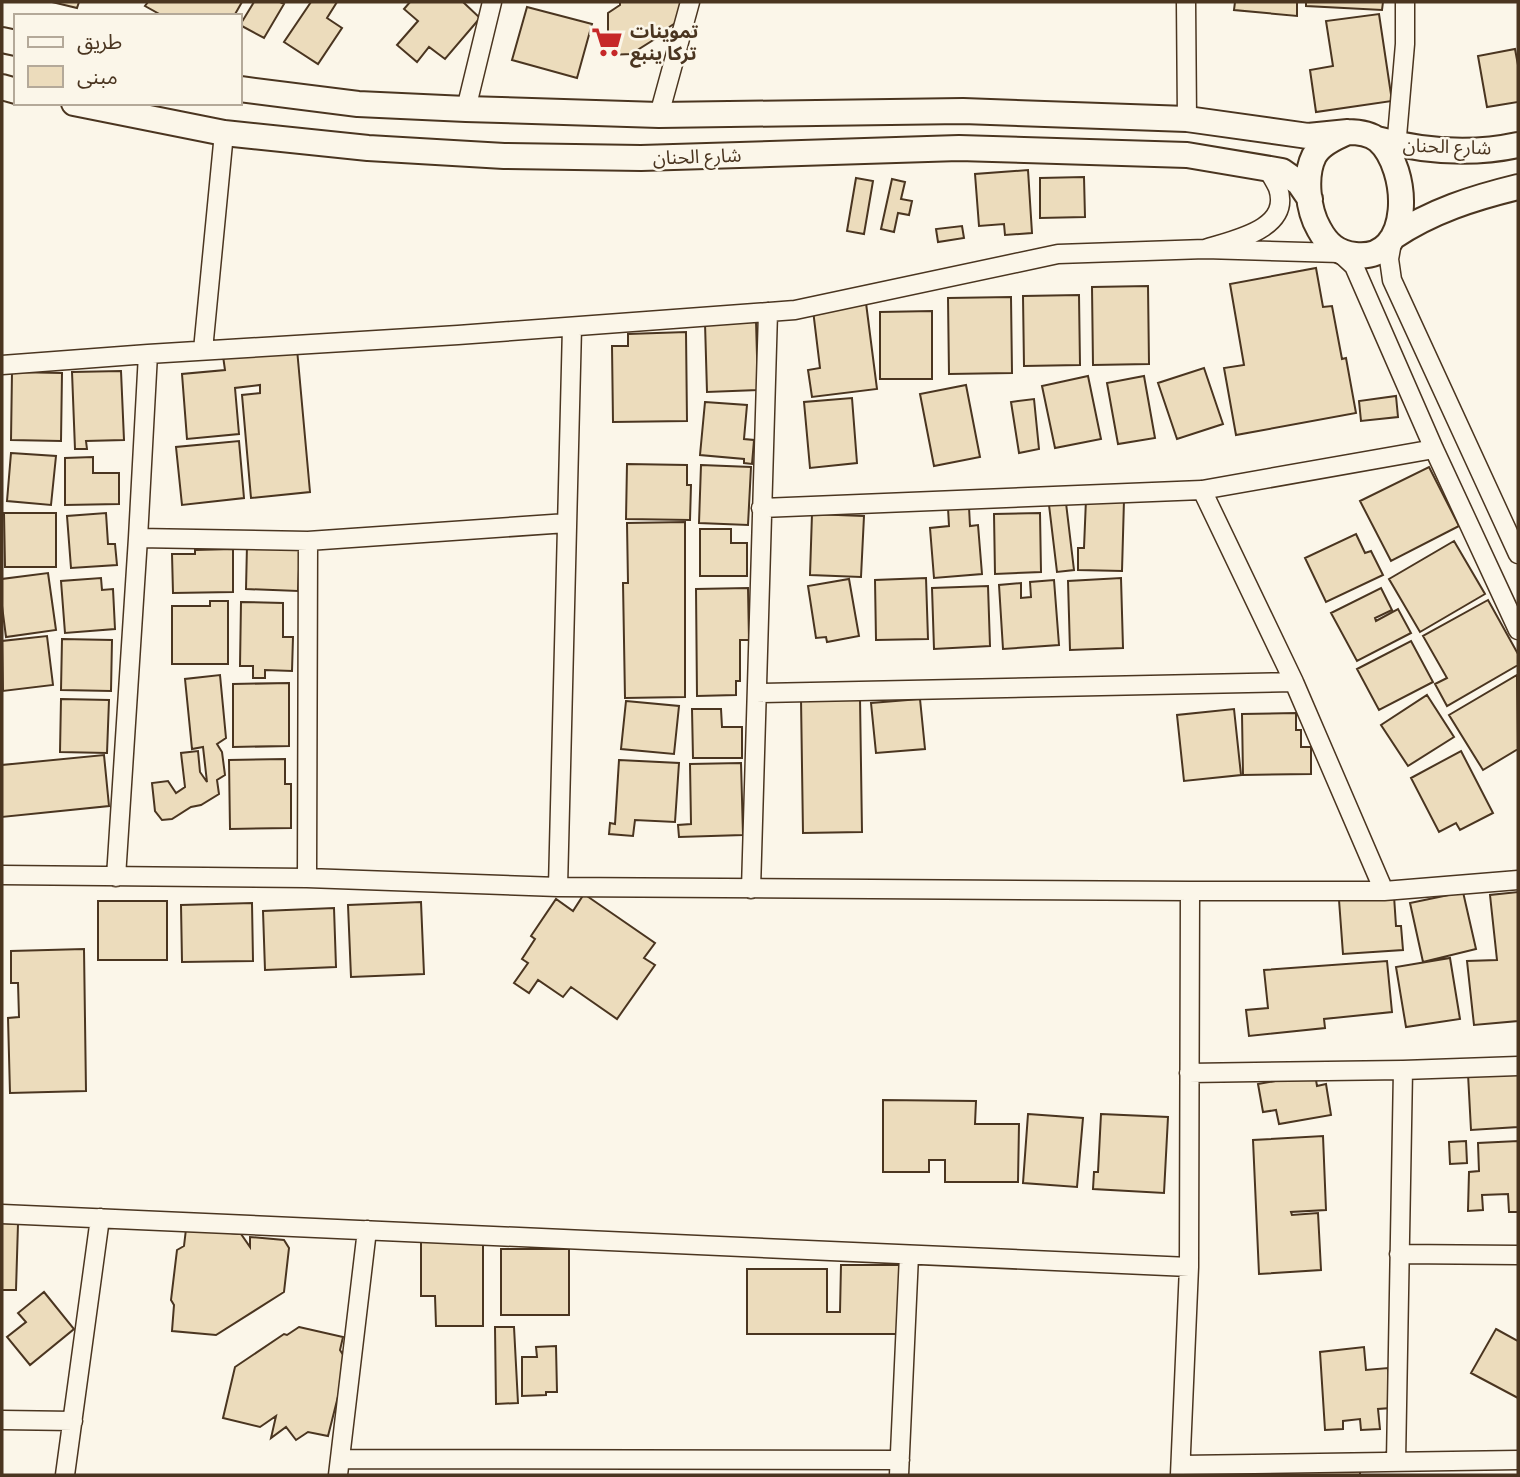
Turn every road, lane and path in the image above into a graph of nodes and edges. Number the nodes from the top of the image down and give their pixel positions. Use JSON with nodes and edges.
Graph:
{"nodes":[{"id":1,"x":492,"y":2,"type":"edge"},
{"id":2,"x":690,"y":2,"type":"edge"},
{"id":3,"x":1185,"y":2,"type":"edge"},
{"id":4,"x":1405,"y":2,"type":"edge"},
{"id":5,"x":242,"y":89,"type":"edge"},
{"id":6,"x":84,"y":105,"type":"edge"},
{"id":7,"x":466,"y":109,"type":"junction"},
{"id":8,"x":659,"y":115,"type":"junction"},
{"id":9,"x":1188,"y":119,"type":"junction"},
{"id":10,"x":1348,"y":132,"type":"junction"},
{"id":11,"x":224,"y":133,"type":"junction"},
{"id":12,"x":1390,"y":144,"type":"junction"},
{"id":13,"x":1518,"y":145,"type":"edge"},
{"id":14,"x":1267,"y":168,"type":"junction"},
{"id":15,"x":1518,"y":187,"type":"edge"},
{"id":16,"x":1310,"y":199,"type":"junction"},
{"id":17,"x":1393,"y":237,"type":"junction"},
{"id":18,"x":1205,"y":249,"type":"junction"},
{"id":19,"x":1340,"y":253,"type":"junction"},
{"id":20,"x":768,"y":312,"type":"junction"},
{"id":21,"x":572,"y":327,"type":"junction"},
{"id":22,"x":202,"y":351,"type":"junction"},
{"id":23,"x":148,"y":354,"type":"junction"},
{"id":24,"x":2,"y":365,"type":"edge"},
{"id":25,"x":1434,"y":449,"type":"junction"},
{"id":26,"x":1202,"y":490,"type":"junction"},
{"id":27,"x":761,"y":508,"type":"junction"},
{"id":28,"x":567,"y":523,"type":"junction"},
{"id":29,"x":138,"y":538,"type":"junction"},
{"id":30,"x":308,"y":541,"type":"junction"},
{"id":31,"x":1518,"y":554,"type":"edge"},
{"id":32,"x":1518,"y":631,"type":"edge"},
{"id":33,"x":1293,"y":682,"type":"junction"},
{"id":34,"x":757,"y":693,"type":"junction"},
{"id":35,"x":2,"y":875,"type":"edge"},
{"id":36,"x":116,"y":877,"type":"junction"},
{"id":37,"x":307,"y":878,"type":"junction"},
{"id":38,"x":1518,"y":880,"type":"edge"},
{"id":39,"x":558,"y":887,"type":"junction"},
{"id":40,"x":751,"y":889,"type":"junction"},
{"id":41,"x":1190,"y":891,"type":"junction"},
{"id":42,"x":1384,"y":891,"type":"junction"},
{"id":43,"x":1518,"y":1066,"type":"edge"},
{"id":44,"x":1403,"y":1070,"type":"junction"},
{"id":45,"x":1189,"y":1073,"type":"junction"},
{"id":46,"x":2,"y":1214,"type":"edge"},
{"id":47,"x":100,"y":1218,"type":"junction"},
{"id":48,"x":367,"y":1230,"type":"junction"},
{"id":49,"x":1399,"y":1254,"type":"junction"},
{"id":50,"x":909,"y":1255,"type":"junction"},
{"id":51,"x":1518,"y":1255,"type":"edge"},
{"id":52,"x":1189,"y":1268,"type":"junction"},
{"id":53,"x":2,"y":1420,"type":"edge"},
{"id":54,"x":72,"y":1421,"type":"junction"},
{"id":55,"x":1518,"y":1460,"type":"edge"},
{"id":56,"x":1396,"y":1461,"type":"junction"},
{"id":57,"x":339,"y":1467,"type":"edge"},
{"id":58,"x":900,"y":1467,"type":"edge"},
{"id":59,"x":1181,"y":1470,"type":"edge"},
{"id":60,"x":65,"y":1475,"type":"edge"}],
"edges":[{"from":1,"to":7,"type":"street"},
{"from":2,"to":8,"type":"street"},
{"from":3,"to":9,"type":"street"},
{"from":4,"to":12,"type":"street"},
{"from":5,"to":7,"type":"main road"},
{"from":6,"to":11,"type":"main road","name":"شارع الحنان"},
{"from":7,"to":8,"type":"main road"},
{"from":8,"to":9,"type":"main road"},
{"from":9,"to":10,"type":"main road"},
{"from":10,"to":12,"type":"main road"},
{"from":10,"to":16,"type":"main road"},
{"from":11,"to":14,"type":"main road","name":"شارع الحنان"},
{"from":11,"to":22,"type":"street"},
{"from":12,"to":13,"type":"main road","name":"شارع الحنان"},
{"from":12,"to":17,"type":"main road"},
{"from":14,"to":16,"type":"main road","name":"شارع الحنان"},
{"from":14,"to":18,"type":"street"},
{"from":15,"to":17,"type":"main road"},
{"from":16,"to":19,"type":"main road"},
{"from":17,"to":19,"type":"main road"},
{"from":17,"to":31,"type":"street"},
{"from":18,"to":19,"type":"street"},
{"from":18,"to":20,"type":"street"},
{"from":19,"to":25,"type":"street"},
{"from":20,"to":21,"type":"street"},
{"from":20,"to":27,"type":"street"},
{"from":21,"to":22,"type":"street"},
{"from":21,"to":28,"type":"street"},
{"from":22,"to":23,"type":"street"},
{"from":23,"to":24,"type":"street"},
{"from":23,"to":29,"type":"street"},
{"from":25,"to":26,"type":"street"},
{"from":25,"to":32,"type":"street"},
{"from":26,"to":27,"type":"street"},
{"from":26,"to":33,"type":"street"},
{"from":27,"to":34,"type":"street"},
{"from":28,"to":30,"type":"street"},
{"from":28,"to":39,"type":"street"},
{"from":29,"to":30,"type":"street"},
{"from":29,"to":36,"type":"street"},
{"from":30,"to":37,"type":"street"},
{"from":33,"to":34,"type":"street"},
{"from":33,"to":42,"type":"street"},
{"from":34,"to":40,"type":"street"},
{"from":35,"to":36,"type":"street"},
{"from":36,"to":37,"type":"street"},
{"from":37,"to":39,"type":"street"},
{"from":38,"to":42,"type":"street"},
{"from":39,"to":40,"type":"street"},
{"from":40,"to":41,"type":"street"},
{"from":41,"to":42,"type":"street"},
{"from":41,"to":45,"type":"street"},
{"from":43,"to":44,"type":"street"},
{"from":44,"to":45,"type":"street"},
{"from":44,"to":49,"type":"street"},
{"from":45,"to":52,"type":"street"},
{"from":46,"to":47,"type":"street"},
{"from":47,"to":48,"type":"street"},
{"from":47,"to":54,"type":"street"},
{"from":48,"to":50,"type":"street"},
{"from":48,"to":57,"type":"street"},
{"from":49,"to":51,"type":"street"},
{"from":49,"to":56,"type":"street"},
{"from":50,"to":52,"type":"street"},
{"from":50,"to":58,"type":"street"},
{"from":52,"to":59,"type":"street"},
{"from":53,"to":54,"type":"street"},
{"from":54,"to":60,"type":"street"},
{"from":55,"to":56,"type":"street"},
{"from":56,"to":59,"type":"street"},
{"from":57,"to":58,"type":"street"}]}
